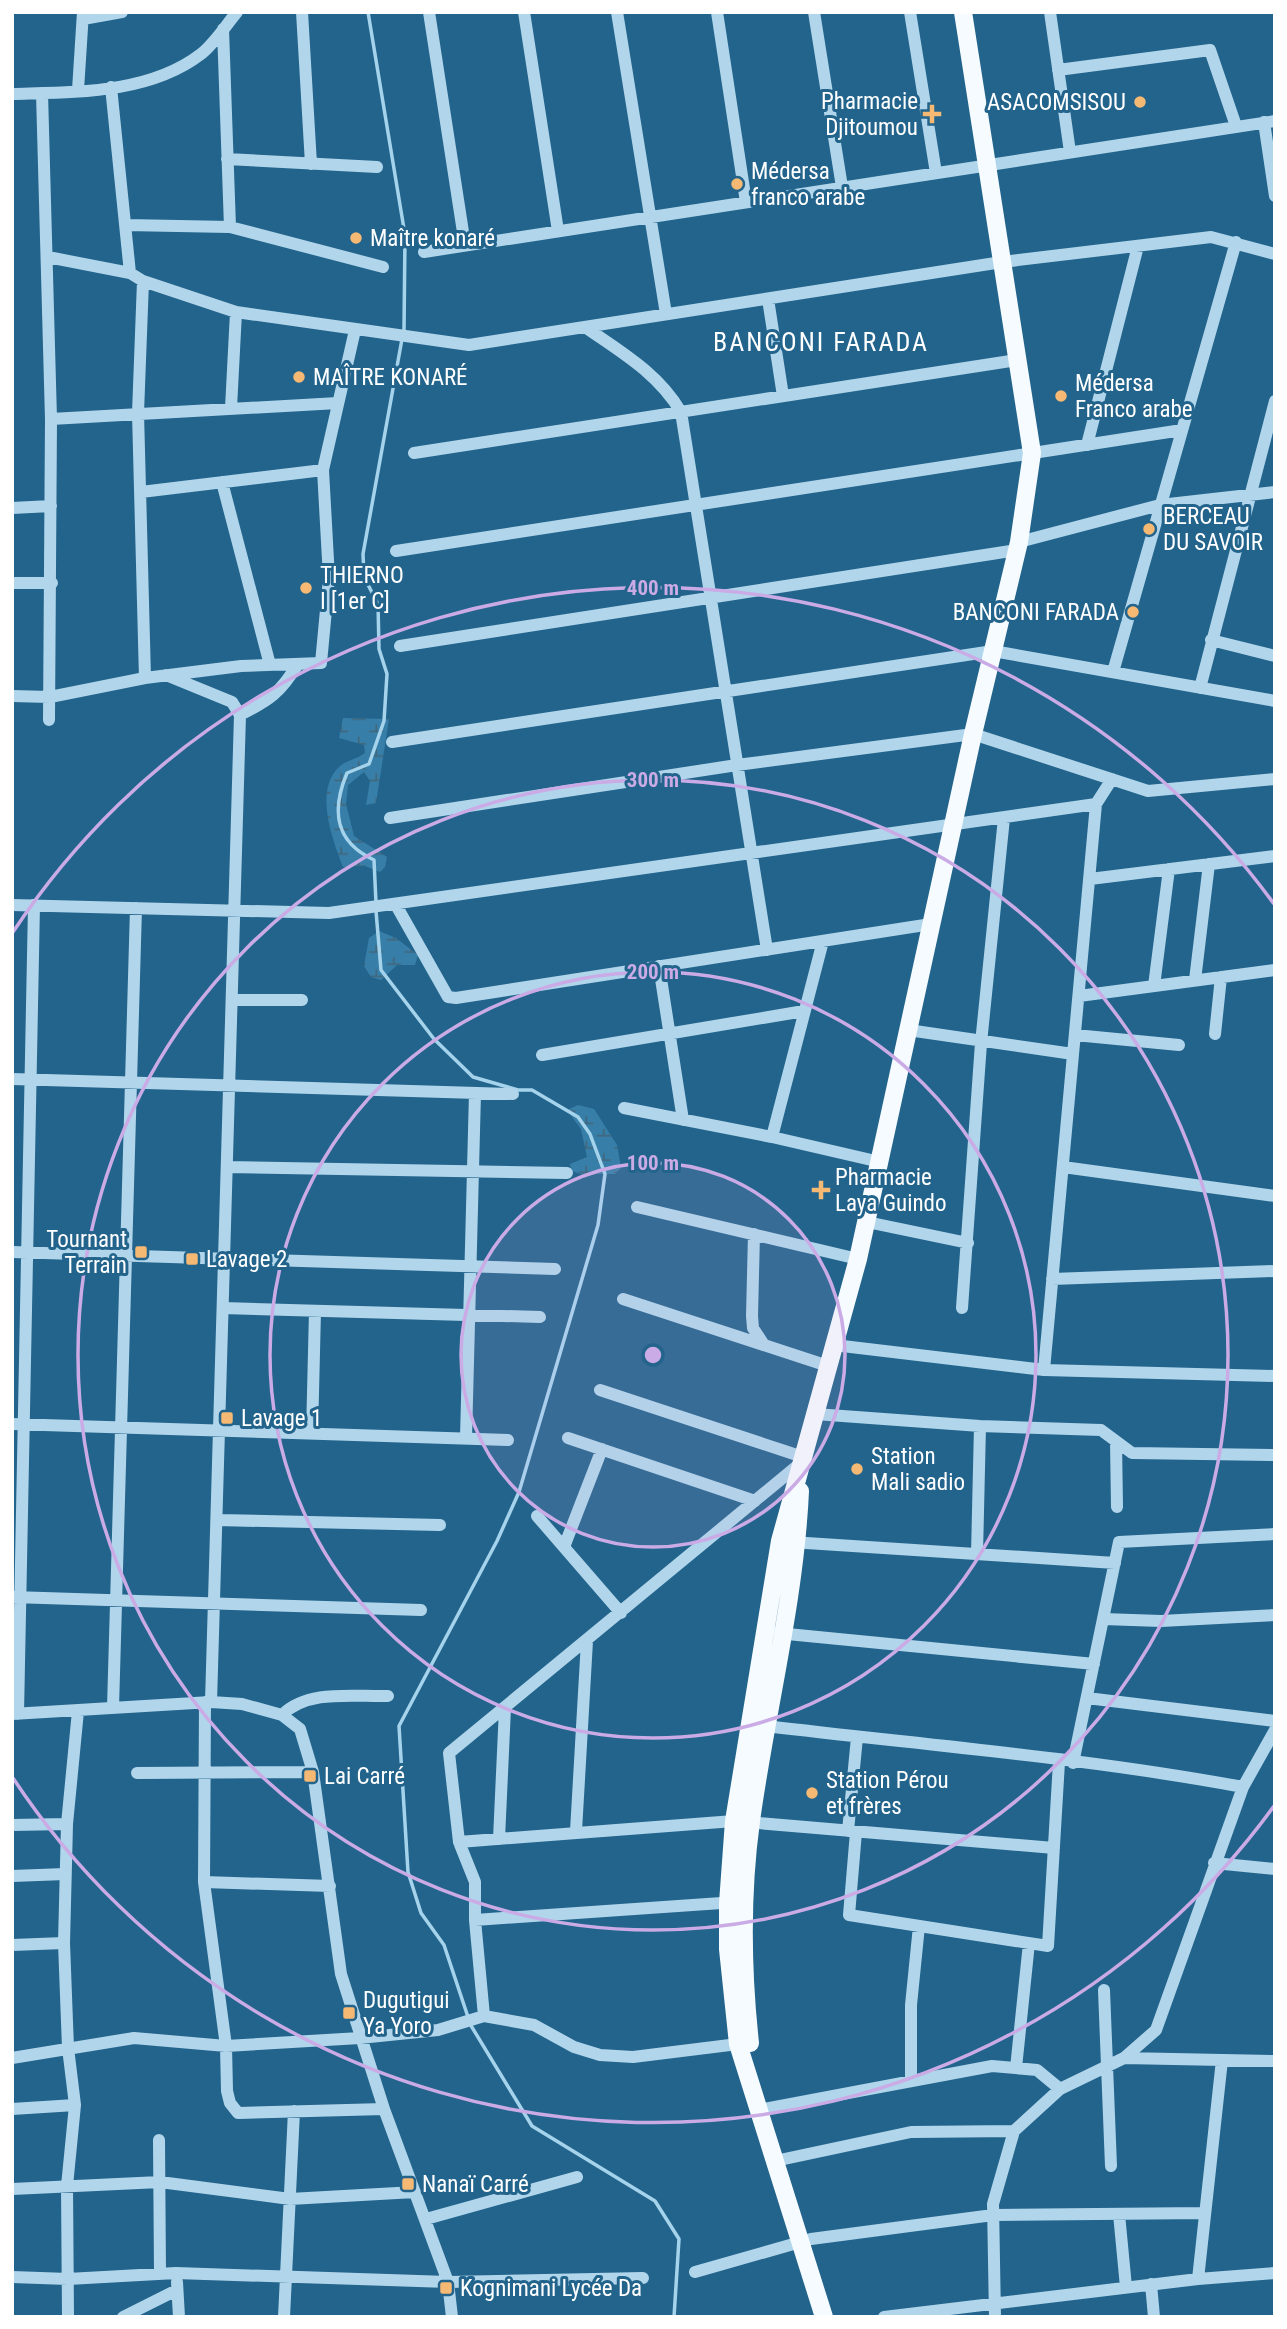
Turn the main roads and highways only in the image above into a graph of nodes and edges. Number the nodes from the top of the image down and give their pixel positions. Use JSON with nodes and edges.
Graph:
{"nodes":[{"id":1,"x":963,"y":12,"type":"edge"},
{"id":2,"x":773,"y":1632,"type":"junction"},
{"id":3,"x":742,"y":1821,"type":"junction"},
{"id":4,"x":806,"y":2241,"type":"junction"},
{"id":5,"x":824,"y":2317,"type":"edge"},
{"id":6,"x":836,"y":2317,"type":"edge"}],
"edges":[{"from":1,"to":2,"type":"main road"},
{"from":2,"to":3,"type":"main road"},
{"from":2,"to":3,"type":"main road"},
{"from":3,"to":4,"type":"main road"},
{"from":4,"to":5,"type":"main road"},
{"from":4,"to":6,"type":"main road"}]}
